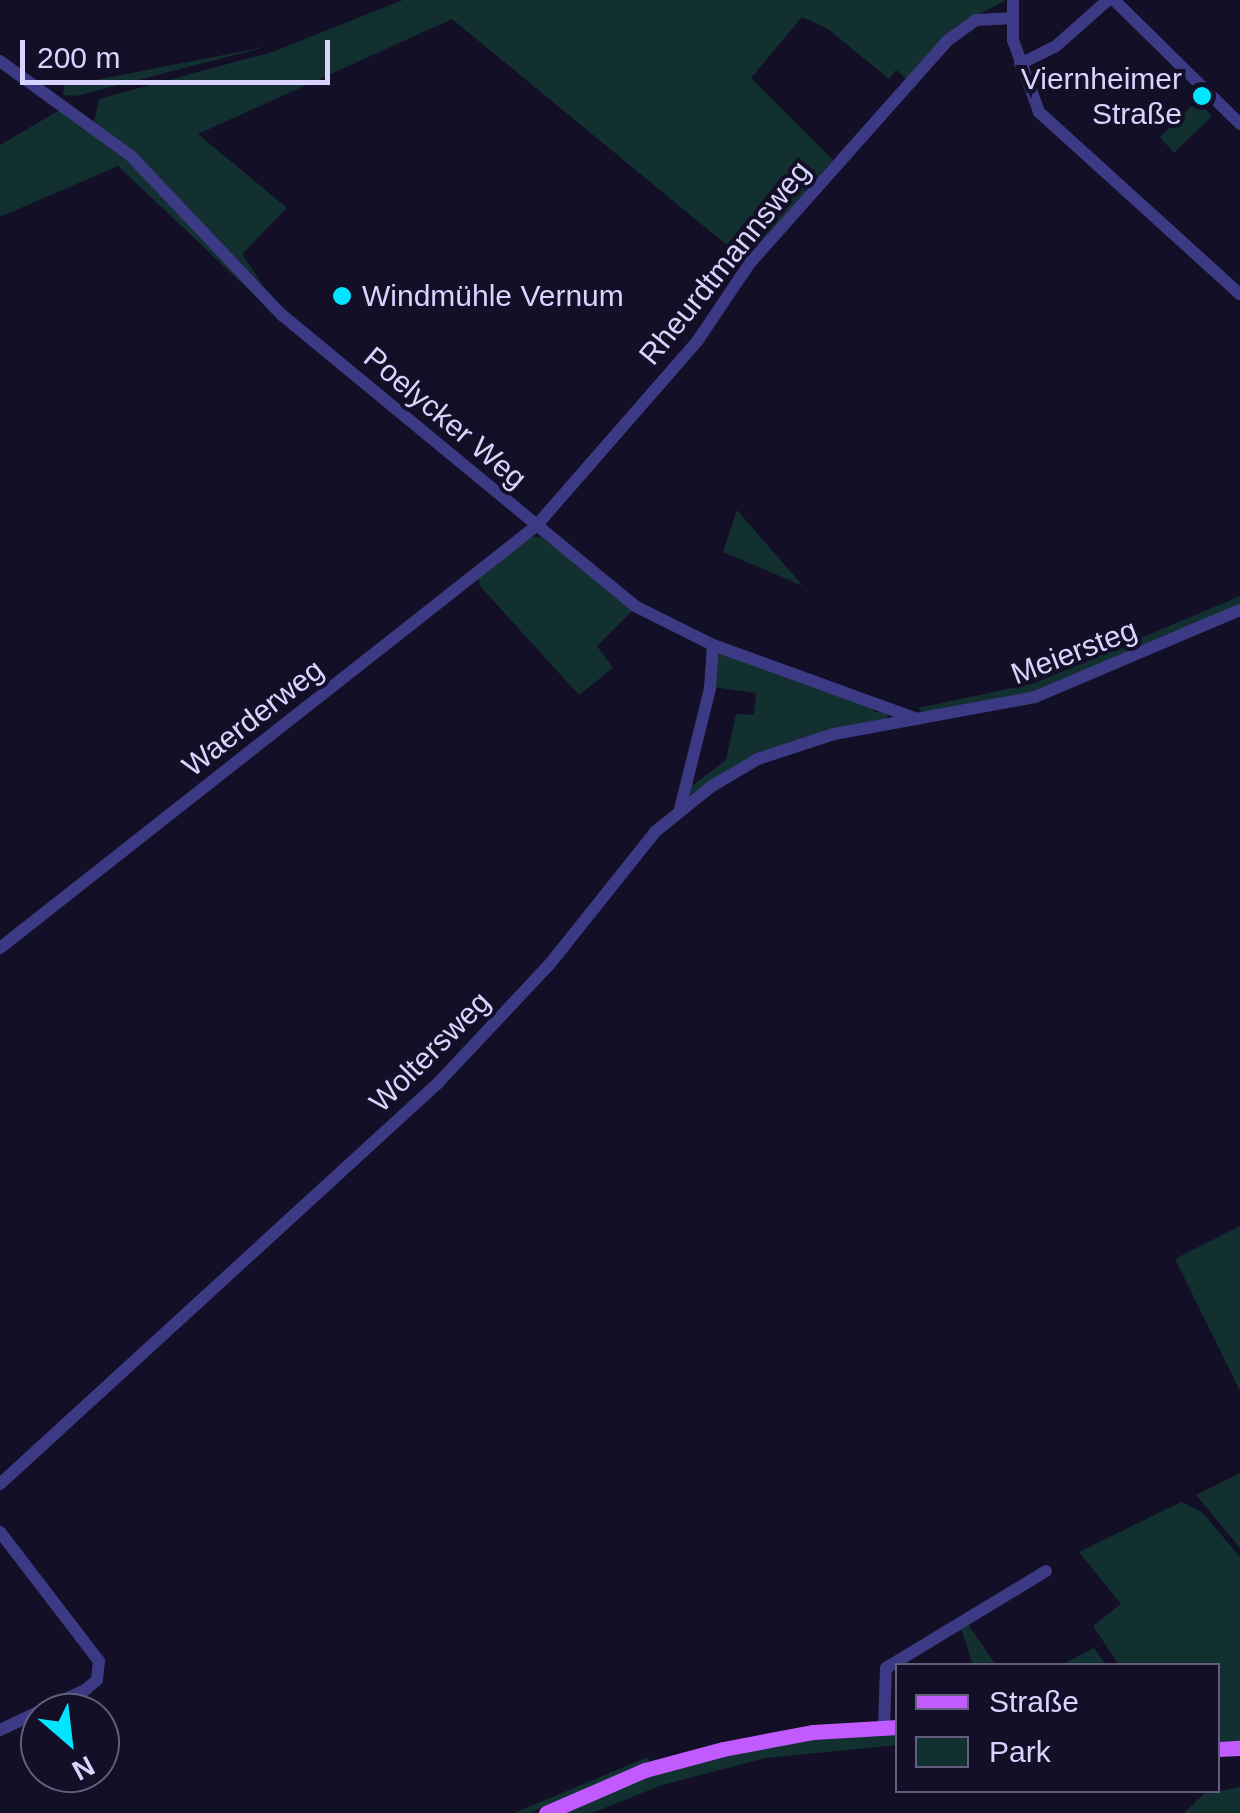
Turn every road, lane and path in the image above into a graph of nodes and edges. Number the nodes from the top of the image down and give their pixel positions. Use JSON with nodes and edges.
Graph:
{"nodes":[{"id":1,"x":1012,"y":0,"type":"edge"},
{"id":2,"x":1111,"y":0,"type":"edge"},
{"id":3,"x":1011,"y":18,"type":"junction"},
{"id":4,"x":0,"y":60,"type":"edge"},
{"id":5,"x":1020,"y":64,"type":"junction"},
{"id":6,"x":1240,"y":124,"type":"edge"},
{"id":7,"x":1240,"y":294,"type":"edge"},
{"id":8,"x":536,"y":526,"type":"junction"},
{"id":9,"x":1240,"y":610,"type":"edge"},
{"id":10,"x":713,"y":645,"type":"junction"},
{"id":11,"x":920,"y":720,"type":"junction"},
{"id":12,"x":680,"y":809,"type":"junction"},
{"id":13,"x":0,"y":948,"type":"edge"},
{"id":14,"x":0,"y":1484,"type":"edge"},
{"id":15,"x":0,"y":1532,"type":"edge"},
{"id":16,"x":1046,"y":1571,"type":"dead end"},
{"id":17,"x":891,"y":1727,"type":"edge"},
{"id":18,"x":0,"y":1730,"type":"edge"},
{"id":19,"x":546,"y":1813,"type":"edge"}],
"edges":[{"from":1,"to":3,"type":"street"},
{"from":2,"to":5,"type":"street"},
{"from":2,"to":6,"type":"street"},
{"from":3,"to":5,"type":"street"},
{"from":3,"to":8,"type":"street","name":"Rheurdtmannsweg"},
{"from":4,"to":8,"type":"street","name":"Poelycker Weg"},
{"from":5,"to":7,"type":"street"},
{"from":8,"to":10,"type":"street","name":"Poelycker Weg"},
{"from":8,"to":13,"type":"street","name":"Waerderweg"},
{"from":9,"to":11,"type":"street","name":"Meiersteg"},
{"from":10,"to":11,"type":"street","name":"Poelycker Weg"},
{"from":10,"to":12,"type":"street"},
{"from":11,"to":12,"type":"street","name":"Woltersweg"},
{"from":12,"to":14,"type":"street","name":"Woltersweg"},
{"from":15,"to":18,"type":"street"},
{"from":16,"to":17,"type":"street"},
{"from":17,"to":19,"type":"main road"}]}
